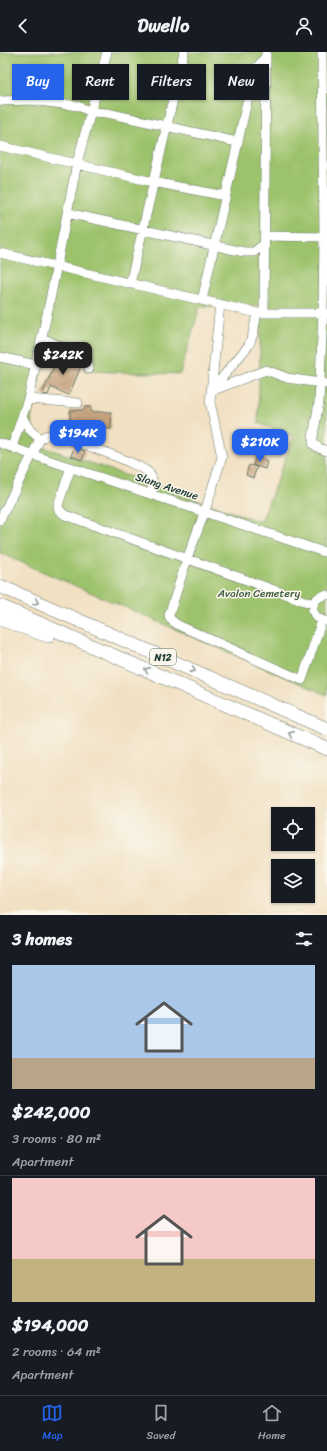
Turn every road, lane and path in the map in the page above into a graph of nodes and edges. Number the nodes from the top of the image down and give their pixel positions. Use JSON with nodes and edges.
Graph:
{"nodes":[{"id":1,"x":107,"y":52,"type":"edge"},
{"id":2,"x":184,"y":52,"type":"edge"},
{"id":3,"x":322,"y":52,"type":"edge"},
{"id":4,"x":266,"y":54,"type":"edge"},
{"id":5,"x":0,"y":101,"type":"edge"},
{"id":6,"x":91,"y":112,"type":"junction"},
{"id":7,"x":166,"y":127,"type":"junction"},
{"id":8,"x":237,"y":142,"type":"junction"},
{"id":9,"x":0,"y":146,"type":"edge"},
{"id":10,"x":77,"y":164,"type":"junction"},
{"id":11,"x":154,"y":182,"type":"junction"},
{"id":12,"x":226,"y":196,"type":"junction"},
{"id":13,"x":67,"y":213,"type":"junction"},
{"id":14,"x":142,"y":230,"type":"junction"},
{"id":15,"x":325,"y":237,"type":"edge"},
{"id":16,"x":264,"y":240,"type":"junction"},
{"id":17,"x":214,"y":247,"type":"junction"},
{"id":18,"x":0,"y":253,"type":"edge"},
{"id":19,"x":56,"y":266,"type":"junction"},
{"id":20,"x":130,"y":284,"type":"junction"},
{"id":21,"x":202,"y":300,"type":"junction"},
{"id":22,"x":220,"y":304,"type":"junction"},
{"id":23,"x":260,"y":313,"type":"junction"},
{"id":24,"x":325,"y":313,"type":"edge"},
{"id":25,"x":42,"y":338,"type":"junction"},
{"id":26,"x":0,"y":357,"type":"edge"},
{"id":27,"x":36,"y":365,"type":"junction"},
{"id":28,"x":89,"y":369,"type":"dead end"},
{"id":29,"x":323,"y":384,"type":"edge"},
{"id":30,"x":211,"y":392,"type":"junction"},
{"id":31,"x":28,"y":399,"type":"junction"},
{"id":32,"x":78,"y":404,"type":"dead end"},
{"id":33,"x":22,"y":417,"type":"junction"},
{"id":34,"x":40,"y":439,"type":"junction"},
{"id":35,"x":0,"y":443,"type":"edge"},
{"id":36,"x":12,"y":447,"type":"junction"},
{"id":37,"x":327,"y":451,"type":"edge"},
{"id":38,"x":33,"y":455,"type":"junction"},
{"id":39,"x":71,"y":467,"type":"junction"},
{"id":40,"x":152,"y":494,"type":"junction"},
{"id":41,"x":205,"y":511,"type":"junction"},
{"id":42,"x":0,"y":520,"type":"edge"},
{"id":43,"x":327,"y":553,"type":"edge"},
{"id":44,"x":187,"y":559,"type":"junction"},
{"id":45,"x":0,"y":585,"type":"edge"},
{"id":46,"x":327,"y":595,"type":"edge"},
{"id":47,"x":313,"y":604,"type":"junction"},
{"id":48,"x":0,"y":606,"type":"edge"},
{"id":49,"x":0,"y":619,"type":"edge"},
{"id":50,"x":324,"y":620,"type":"edge"},
{"id":51,"x":122,"y":660,"type":"junction"},
{"id":52,"x":327,"y":729,"type":"edge"},
{"id":53,"x":327,"y":750,"type":"edge"}],
"edges":[{"from":1,"to":6,"type":"lane"},
{"from":2,"to":7,"type":"lane"},
{"from":3,"to":15,"type":"lane"},
{"from":4,"to":8,"type":"lane"},
{"from":4,"to":16,"type":"lane"},
{"from":5,"to":6,"type":"lane"},
{"from":6,"to":7,"type":"lane"},
{"from":6,"to":10,"type":"lane"},
{"from":7,"to":8,"type":"lane"},
{"from":7,"to":11,"type":"lane"},
{"from":8,"to":12,"type":"lane"},
{"from":9,"to":10,"type":"lane"},
{"from":10,"to":11,"type":"lane"},
{"from":10,"to":13,"type":"lane"},
{"from":11,"to":12,"type":"lane"},
{"from":11,"to":14,"type":"lane"},
{"from":12,"to":17,"type":"lane"},
{"from":13,"to":14,"type":"lane"},
{"from":13,"to":19,"type":"lane"},
{"from":14,"to":17,"type":"lane"},
{"from":14,"to":20,"type":"lane"},
{"from":15,"to":16,"type":"lane"},
{"from":15,"to":24,"type":"lane"},
{"from":16,"to":17,"type":"lane"},
{"from":16,"to":23,"type":"lane"},
{"from":17,"to":21,"type":"lane"},
{"from":18,"to":19,"type":"lane"},
{"from":19,"to":20,"type":"lane"},
{"from":19,"to":25,"type":"lane"},
{"from":20,"to":21,"type":"lane"},
{"from":21,"to":22,"type":"lane"},
{"from":22,"to":23,"type":"lane"},
{"from":22,"to":30,"type":"lane"},
{"from":23,"to":24,"type":"lane"},
{"from":23,"to":30,"type":"lane"},
{"from":24,"to":29,"type":"lane"},
{"from":25,"to":27,"type":"lane"},
{"from":25,"to":28,"type":"lane"},
{"from":26,"to":27,"type":"lane"},
{"from":27,"to":31,"type":"lane"},
{"from":29,"to":30,"type":"lane"},
{"from":29,"to":37,"type":"lane"},
{"from":30,"to":41,"type":"lane"},
{"from":31,"to":32,"type":"lane"},
{"from":31,"to":33,"type":"lane"},
{"from":33,"to":34,"type":"lane"},
{"from":33,"to":36,"type":"lane"},
{"from":34,"to":38,"type":"lane"},
{"from":34,"to":40,"type":"lane"},
{"from":35,"to":36,"type":"lane","name":"Slang Avenue"},
{"from":36,"to":38,"type":"lane","name":"Slang Avenue"},
{"from":38,"to":39,"type":"lane","name":"Slang Avenue"},
{"from":38,"to":42,"type":"lane"},
{"from":39,"to":40,"type":"lane","name":"Slang Avenue"},
{"from":39,"to":44,"type":"lane"},
{"from":40,"to":41,"type":"lane","name":"Slang Avenue"},
{"from":41,"to":43,"type":"lane","name":"Slang Avenue"},
{"from":41,"to":44,"type":"lane"},
{"from":44,"to":47,"type":"lane"},
{"from":44,"to":50,"type":"lane"},
{"from":45,"to":52,"type":"highway","number":"N12","one_way":true},
{"from":46,"to":47,"type":"lane"},
{"from":47,"to":50,"type":"lane"},
{"from":48,"to":51,"type":"highway","number":"N12"},
{"from":49,"to":51,"type":"highway"},
{"from":53,"to":51,"type":"highway","number":"N12","one_way":true}]}
